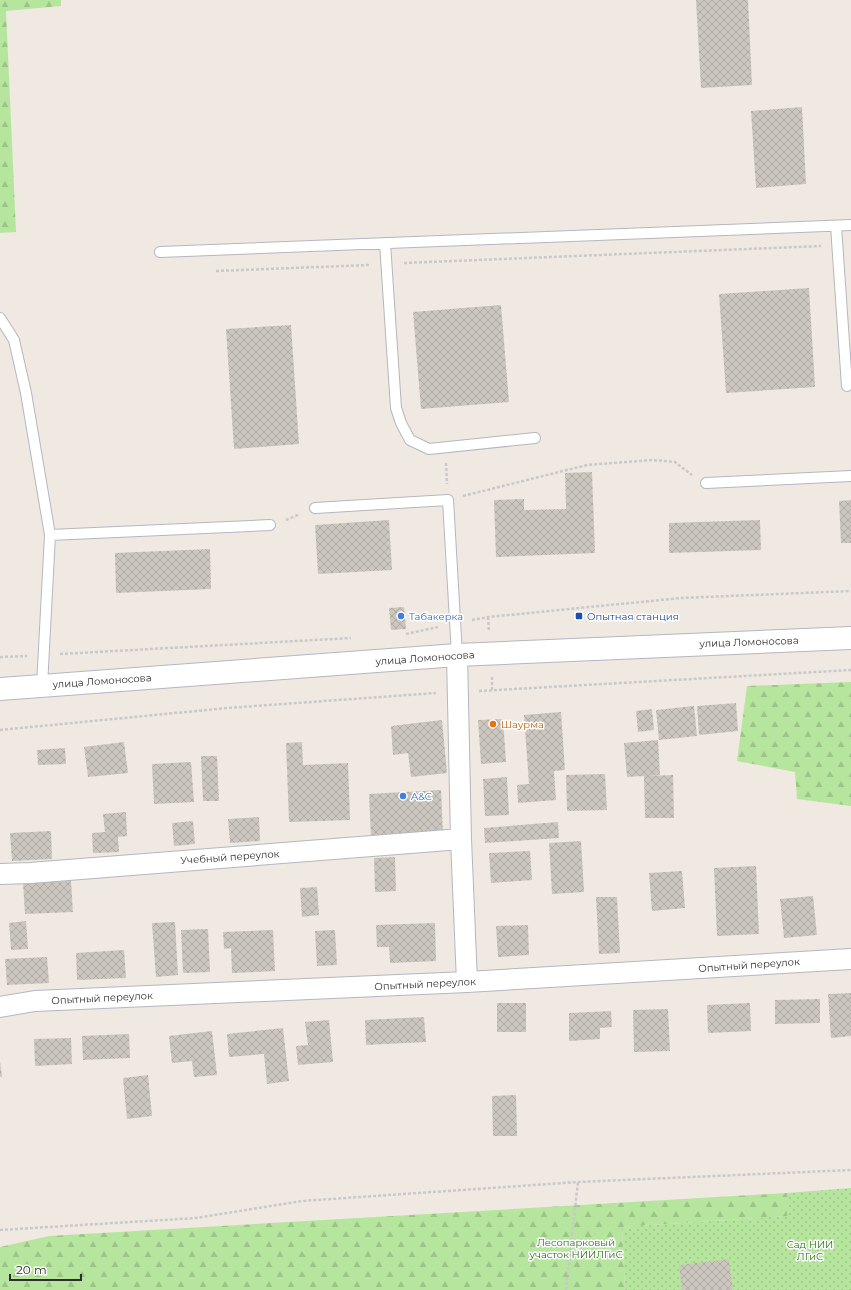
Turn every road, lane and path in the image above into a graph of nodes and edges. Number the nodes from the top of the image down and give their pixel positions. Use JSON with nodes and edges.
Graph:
{"nodes":[{"id":1,"x":851,"y":225,"type":"edge"},
{"id":2,"x":836,"y":226,"type":"junction"},
{"id":3,"x":385,"y":242,"type":"junction"},
{"id":4,"x":838,"y":245,"type":"junction"},
{"id":5,"x":160,"y":252,"type":"dead end"},
{"id":6,"x":387,"y":264,"type":"junction"},
{"id":7,"x":216,"y":271,"type":"dead end"},
{"id":8,"x":0,"y":318,"type":"edge"},
{"id":9,"x":847,"y":386,"type":"dead end"},
{"id":10,"x":534,"y":438,"type":"dead end"},
{"id":11,"x":445,"y":447,"type":"junction"},
{"id":12,"x":851,"y":476,"type":"edge"},
{"id":13,"x":706,"y":483,"type":"joint"},
{"id":14,"x":448,"y":500,"type":"junction"},
{"id":15,"x":316,"y":508,"type":"joint"},
{"id":16,"x":270,"y":526,"type":"joint"},
{"id":17,"x":50,"y":535,"type":"junction"},
{"id":18,"x":851,"y":591,"type":"edge"},
{"id":19,"x":455,"y":624,"type":"junction"},
{"id":20,"x":401,"y":635,"type":"dead end"},
{"id":21,"x":353,"y":638,"type":"dead end"},
{"id":22,"x":851,"y":638,"type":"edge"},
{"id":23,"x":44,"y":655,"type":"junction"},
{"id":24,"x":457,"y":655,"type":"junction"},
{"id":25,"x":0,"y":657,"type":"edge"},
{"id":26,"x":851,"y":670,"type":"edge"},
{"id":27,"x":42,"y":686,"type":"junction"},
{"id":28,"x":0,"y":689,"type":"edge"},
{"id":29,"x":457,"y":692,"type":"junction"},
{"id":30,"x":0,"y":730,"type":"edge"},
{"id":31,"x":461,"y":839,"type":"junction"},
{"id":32,"x":0,"y":874,"type":"edge"},
{"id":33,"x":851,"y":959,"type":"edge"},
{"id":34,"x":467,"y":982,"type":"junction"},
{"id":35,"x":0,"y":1007,"type":"edge"},
{"id":36,"x":851,"y":1170,"type":"edge"},
{"id":37,"x":578,"y":1182,"type":"junction"},
{"id":38,"x":0,"y":1230,"type":"edge"},
{"id":39,"x":566,"y":1290,"type":"edge"}],
"edges":[{"from":1,"to":2,"type":"lane"},
{"from":2,"to":3,"type":"lane"},
{"from":2,"to":4,"type":"lane"},
{"from":3,"to":5,"type":"lane"},
{"from":3,"to":6,"type":"lane"},
{"from":4,"to":6,"type":"path"},
{"from":4,"to":9,"type":"lane"},
{"from":6,"to":7,"type":"path"},
{"from":6,"to":11,"type":"lane"},
{"from":8,"to":17,"type":"lane"},
{"from":10,"to":11,"type":"lane"},
{"from":11,"to":14,"type":"path"},
{"from":12,"to":13,"type":"lane"},
{"from":13,"to":14,"type":"path"},
{"from":14,"to":15,"type":"lane"},
{"from":14,"to":19,"type":"lane"},
{"from":15,"to":16,"type":"path"},
{"from":16,"to":17,"type":"lane"},
{"from":17,"to":23,"type":"lane"},
{"from":18,"to":19,"type":"path"},
{"from":19,"to":20,"type":"path"},
{"from":19,"to":24,"type":"lane"},
{"from":21,"to":23,"type":"path"},
{"from":22,"to":24,"type":"main road","name":"улица Ломоносова"},
{"from":23,"to":25,"type":"path"},
{"from":23,"to":27,"type":"lane"},
{"from":24,"to":27,"type":"main road","name":"улица Ломоносова"},
{"from":24,"to":29,"type":"street"},
{"from":26,"to":29,"type":"path"},
{"from":27,"to":28,"type":"main road","name":"улица Ломоносова"},
{"from":29,"to":30,"type":"path"},
{"from":29,"to":31,"type":"street"},
{"from":31,"to":32,"type":"street","name":"Учебный переулок"},
{"from":31,"to":34,"type":"street"},
{"from":33,"to":34,"type":"street","name":"Опытный переулок"},
{"from":34,"to":35,"type":"street","name":"Опытный переулок"},
{"from":36,"to":37,"type":"path"},
{"from":37,"to":38,"type":"path"},
{"from":37,"to":39,"type":"path"}]}
